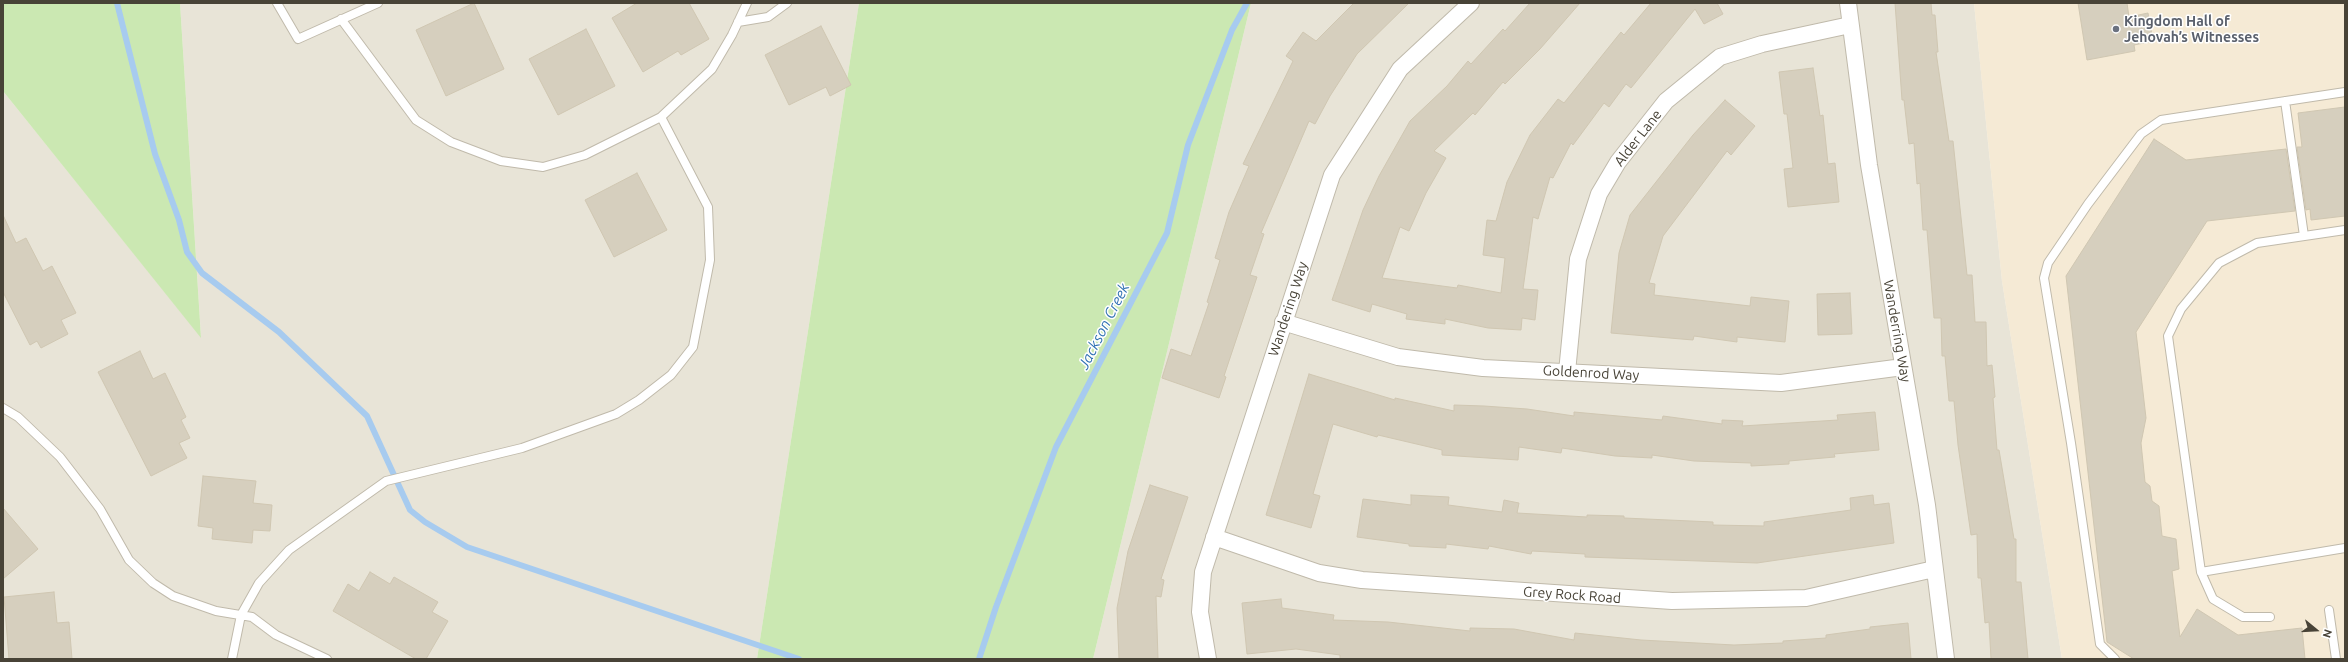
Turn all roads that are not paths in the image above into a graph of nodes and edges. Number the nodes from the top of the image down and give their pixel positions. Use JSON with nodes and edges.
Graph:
{"nodes":[{"id":1,"x":277,"y":3,"type":"edge"},
{"id":2,"x":378,"y":3,"type":"edge"},
{"id":3,"x":746,"y":3,"type":"edge"},
{"id":4,"x":787,"y":3,"type":"edge"},
{"id":5,"x":1471,"y":3,"type":"edge"},
{"id":6,"x":1848,"y":3,"type":"edge"},
{"id":7,"x":341,"y":19,"type":"junction"},
{"id":8,"x":738,"y":22,"type":"junction"},
{"id":9,"x":1850,"y":25,"type":"junction"},
{"id":10,"x":2345,"y":92,"type":"edge"},
{"id":11,"x":2285,"y":101,"type":"junction"},
{"id":12,"x":661,"y":117,"type":"junction"},
{"id":13,"x":2345,"y":230,"type":"edge"},
{"id":14,"x":2304,"y":236,"type":"junction"},
{"id":15,"x":1283,"y":322,"type":"junction"},
{"id":16,"x":1904,"y":367,"type":"junction"},
{"id":17,"x":1567,"y":372,"type":"junction"},
{"id":18,"x":3,"y":408,"type":"edge"},
{"id":19,"x":1214,"y":537,"type":"junction"},
{"id":20,"x":2345,"y":548,"type":"edge"},
{"id":21,"x":1934,"y":569,"type":"junction"},
{"id":22,"x":2200,"y":572,"type":"junction"},
{"id":23,"x":2329,"y":610,"type":"dead end"},
{"id":24,"x":241,"y":615,"type":"junction"},
{"id":25,"x":2270,"y":617,"type":"dead end"},
{"id":26,"x":236,"y":650,"type":"junction"},
{"id":27,"x":232,"y":659,"type":"edge"},
{"id":28,"x":237,"y":659,"type":"edge"},
{"id":29,"x":327,"y":659,"type":"edge"},
{"id":30,"x":1208,"y":659,"type":"edge"},
{"id":31,"x":1946,"y":659,"type":"edge"},
{"id":32,"x":2115,"y":659,"type":"edge"},
{"id":33,"x":2336,"y":659,"type":"edge"}],
"edges":[{"from":1,"to":7,"type":"lane"},
{"from":2,"to":7,"type":"lane"},
{"from":3,"to":8,"type":"lane"},
{"from":4,"to":8,"type":"lane"},
{"from":5,"to":15,"type":"street","name":"Wandering Way"},
{"from":6,"to":9,"type":"street","name":"Wanderring Way"},
{"from":7,"to":12,"type":"lane"},
{"from":8,"to":12,"type":"lane"},
{"from":9,"to":16,"type":"street","name":"Wanderring Way"},
{"from":9,"to":17,"type":"street","name":"Alder Lane"},
{"from":10,"to":11,"type":"lane"},
{"from":11,"to":14,"type":"lane"},
{"from":11,"to":32,"type":"lane"},
{"from":12,"to":24,"type":"lane"},
{"from":13,"to":14,"type":"lane"},
{"from":14,"to":22,"type":"lane"},
{"from":15,"to":17,"type":"street","name":"Goldenrod Way"},
{"from":15,"to":19,"type":"street","name":"Wandering Way"},
{"from":16,"to":17,"type":"street","name":"Goldenrod Way"},
{"from":16,"to":21,"type":"street","name":"Wanderring Way"},
{"from":18,"to":24,"type":"lane"},
{"from":19,"to":21,"type":"street","name":"Grey Rock Road"},
{"from":19,"to":30,"type":"street","name":"Wandering Way"},
{"from":20,"to":22,"type":"lane"},
{"from":21,"to":31,"type":"street","name":"Wanderring Way"},
{"from":22,"to":25,"type":"lane"},
{"from":23,"to":33,"type":"lane"},
{"from":24,"to":26,"type":"lane"},
{"from":24,"to":29,"type":"lane"},
{"from":26,"to":27,"type":"lane"},
{"from":26,"to":28,"type":"lane"}]}
